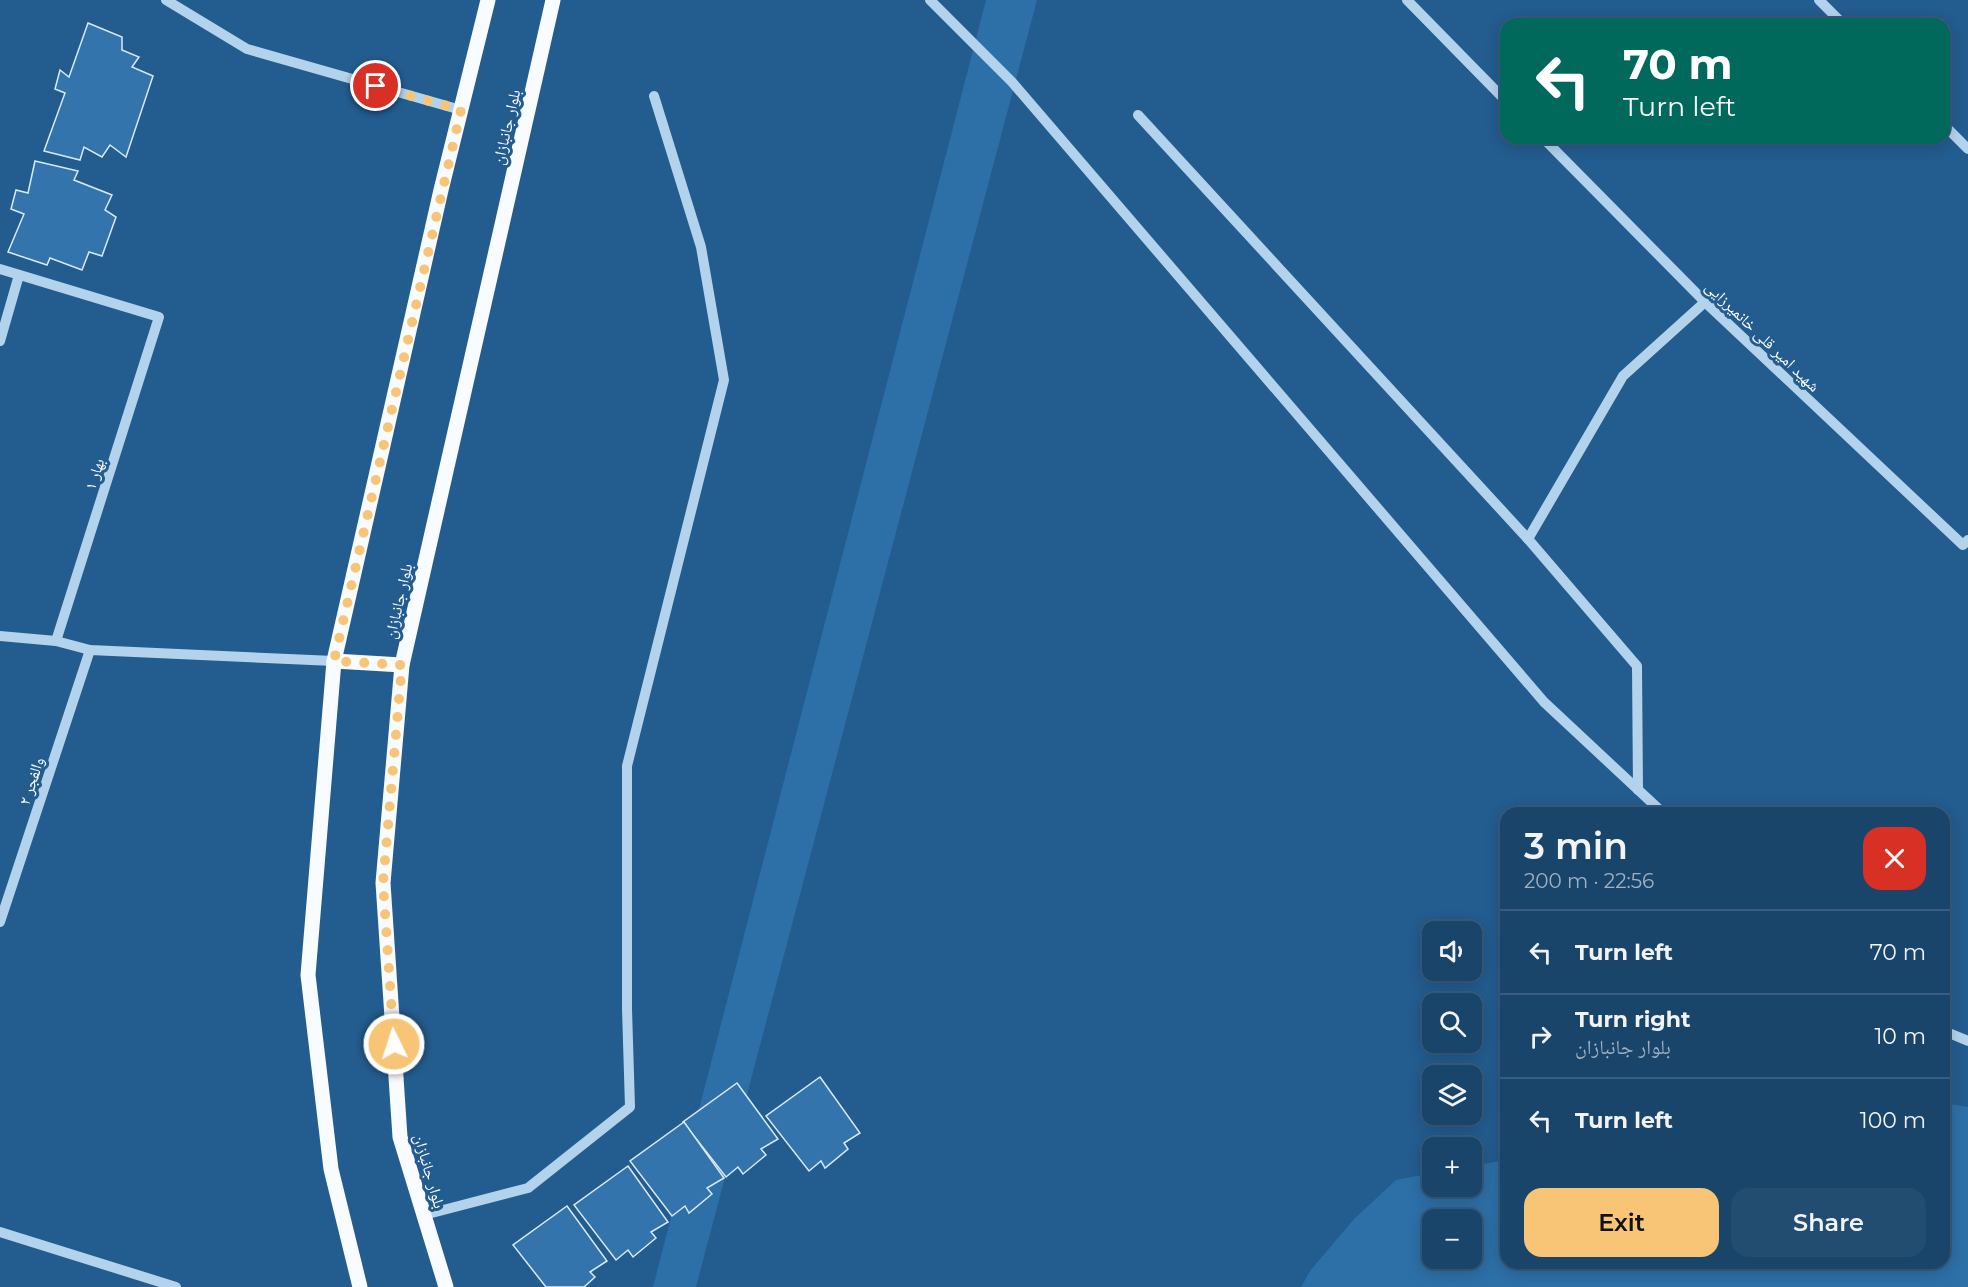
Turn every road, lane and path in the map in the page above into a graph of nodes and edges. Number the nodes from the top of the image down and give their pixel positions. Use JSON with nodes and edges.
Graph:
{"nodes":[{"id":1,"x":166,"y":0,"type":"edge"},
{"id":2,"x":488,"y":0,"type":"edge"},
{"id":3,"x":930,"y":0,"type":"edge"},
{"id":4,"x":1819,"y":0,"type":"edge"},
{"id":5,"x":554,"y":1,"type":"edge"},
{"id":6,"x":1411,"y":1,"type":"edge"},
{"id":7,"x":1837,"y":18,"type":"edge"},
{"id":8,"x":1500,"y":94,"type":"edge"},
{"id":9,"x":654,"y":96,"type":"dead end"},
{"id":10,"x":461,"y":110,"type":"junction"},
{"id":11,"x":1138,"y":115,"type":"dead end"},
{"id":12,"x":1950,"y":131,"type":"edge"},
{"id":13,"x":1549,"y":144,"type":"edge"},
{"id":14,"x":1968,"y":149,"type":"edge"},
{"id":15,"x":0,"y":269,"type":"edge"},
{"id":16,"x":19,"y":275,"type":"junction"},
{"id":17,"x":1705,"y":302,"type":"junction"},
{"id":18,"x":0,"y":341,"type":"edge"},
{"id":19,"x":1528,"y":539,"type":"junction"},
{"id":20,"x":1968,"y":540,"type":"edge"},
{"id":21,"x":0,"y":636,"type":"edge"},
{"id":22,"x":56,"y":641,"type":"junction"},
{"id":23,"x":90,"y":650,"type":"junction"},
{"id":24,"x":334,"y":661,"type":"junction"},
{"id":25,"x":402,"y":665,"type":"junction"},
{"id":26,"x":1638,"y":790,"type":"junction"},
{"id":27,"x":1656,"y":807,"type":"edge"},
{"id":28,"x":0,"y":922,"type":"edge"},
{"id":29,"x":1950,"y":1034,"type":"edge"},
{"id":30,"x":1968,"y":1041,"type":"edge"},
{"id":31,"x":424,"y":1215,"type":"junction"},
{"id":32,"x":0,"y":1232,"type":"edge"},
{"id":33,"x":176,"y":1287,"type":"edge"},
{"id":34,"x":360,"y":1287,"type":"edge"},
{"id":35,"x":446,"y":1287,"type":"edge"}],
"edges":[{"from":1,"to":10,"type":"street"},
{"from":2,"to":10,"type":"main road"},
{"from":3,"to":26,"type":"street"},
{"from":4,"to":7,"type":"street"},
{"from":5,"to":25,"type":"main road","name":"بلوار جانبازان"},
{"from":6,"to":8,"type":"street"},
{"from":9,"to":31,"type":"street"},
{"from":10,"to":24,"type":"main road"},
{"from":11,"to":19,"type":"street"},
{"from":12,"to":14,"type":"street"},
{"from":13,"to":17,"type":"street","name":"شهید امیر قلی خانمیرزایی"},
{"from":15,"to":16,"type":"street"},
{"from":16,"to":18,"type":"street"},
{"from":16,"to":22,"type":"street","name":"بهار ۱"},
{"from":17,"to":19,"type":"street"},
{"from":17,"to":20,"type":"street","name":"شهید امیر قلی خانمیرزایی"},
{"from":19,"to":26,"type":"street"},
{"from":21,"to":22,"type":"street"},
{"from":22,"to":23,"type":"street"},
{"from":23,"to":24,"type":"street"},
{"from":23,"to":28,"type":"street","name":"والفجر ۲"},
{"from":24,"to":25,"type":"main road"},
{"from":24,"to":34,"type":"main road"},
{"from":25,"to":31,"type":"main road","name":"بلوار جانبازان"},
{"from":26,"to":27,"type":"street"},
{"from":29,"to":30,"type":"street"},
{"from":31,"to":35,"type":"main road","name":"بلوار جانبازان"},
{"from":32,"to":33,"type":"street"}]}
